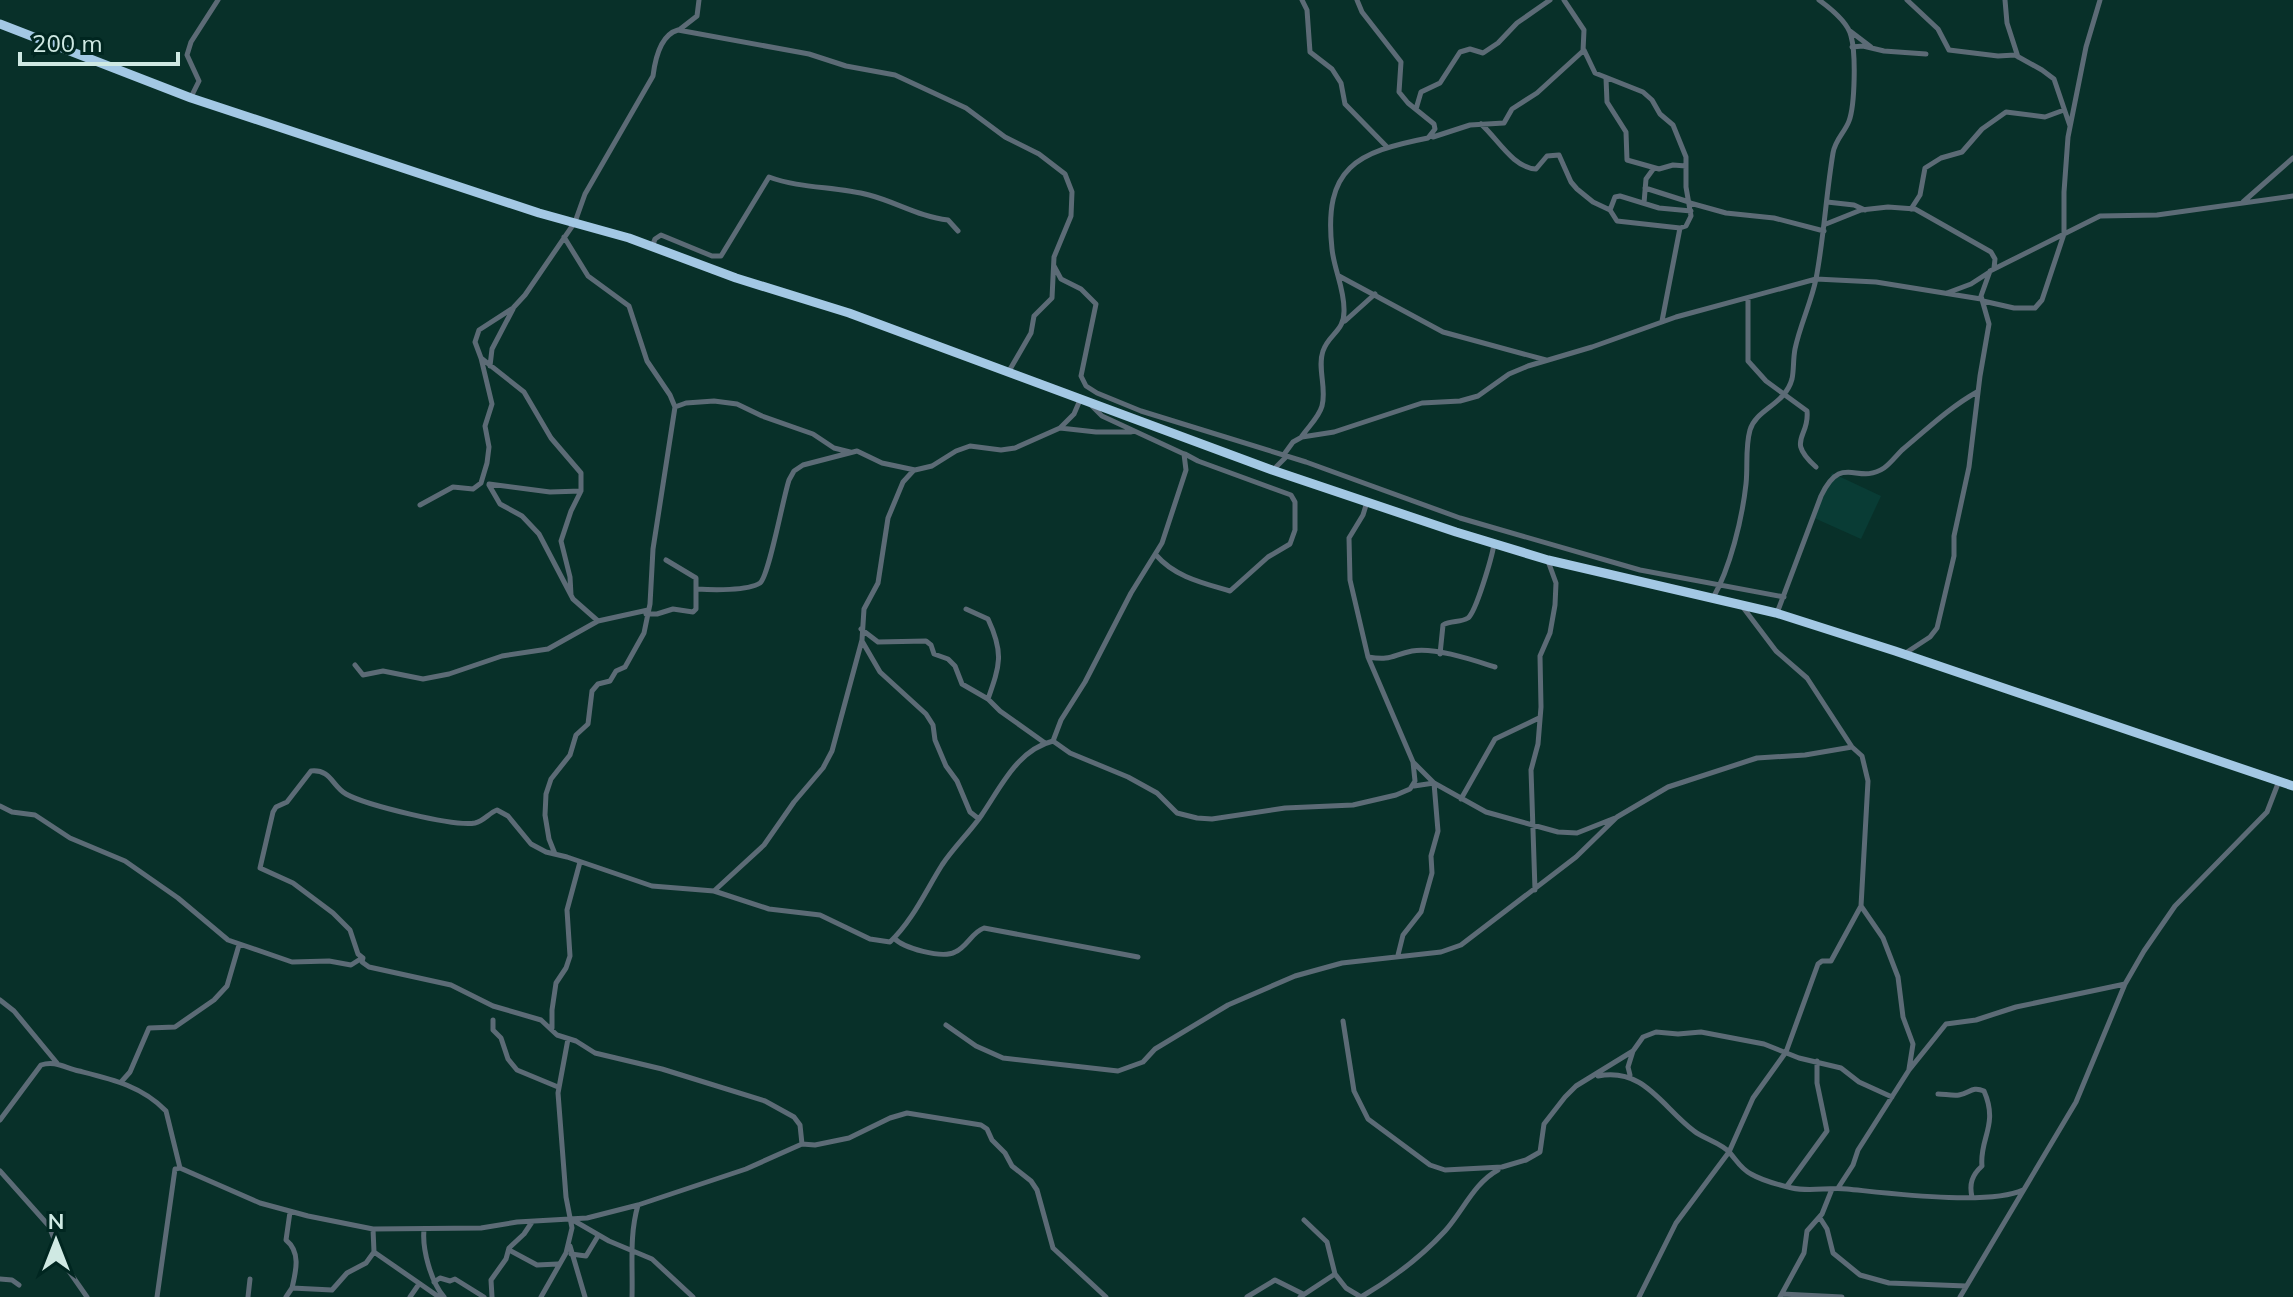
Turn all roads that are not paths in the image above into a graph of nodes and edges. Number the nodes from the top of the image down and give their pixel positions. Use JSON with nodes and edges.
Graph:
{"nodes":[{"id":1,"x":218,"y":0,"type":"edge"},
{"id":2,"x":699,"y":0,"type":"edge"},
{"id":3,"x":1302,"y":0,"type":"edge"},
{"id":4,"x":1357,"y":0,"type":"edge"},
{"id":5,"x":1550,"y":0,"type":"edge"},
{"id":6,"x":1564,"y":0,"type":"edge"},
{"id":7,"x":1819,"y":0,"type":"edge"},
{"id":8,"x":1907,"y":0,"type":"edge"},
{"id":9,"x":2005,"y":0,"type":"edge"},
{"id":10,"x":2100,"y":0,"type":"edge"},
{"id":11,"x":0,"y":24,"type":"edge"},
{"id":12,"x":678,"y":30,"type":"junction"},
{"id":13,"x":1848,"y":30,"type":"junction"},
{"id":14,"x":1852,"y":48,"type":"junction"},
{"id":15,"x":1872,"y":48,"type":"junction"},
{"id":16,"x":1584,"y":50,"type":"junction"},
{"id":17,"x":1926,"y":54,"type":"dead end"},
{"id":18,"x":2018,"y":57,"type":"junction"},
{"id":19,"x":1606,"y":78,"type":"junction"},
{"id":20,"x":191,"y":98,"type":"junction"},
{"id":21,"x":1416,"y":110,"type":"junction"},
{"id":22,"x":2064,"y":110,"type":"junction"},
{"id":23,"x":1481,"y":124,"type":"junction"},
{"id":24,"x":2071,"y":127,"type":"junction"},
{"id":25,"x":1428,"y":138,"type":"junction"},
{"id":26,"x":1387,"y":147,"type":"junction"},
{"id":27,"x":2293,"y":158,"type":"edge"},
{"id":28,"x":1686,"y":166,"type":"junction"},
{"id":29,"x":1654,"y":168,"type":"junction"},
{"id":30,"x":1645,"y":188,"type":"junction"},
{"id":31,"x":2293,"y":196,"type":"edge"},
{"id":32,"x":1689,"y":202,"type":"junction"},
{"id":33,"x":1827,"y":202,"type":"junction"},
{"id":34,"x":1644,"y":203,"type":"junction"},
{"id":35,"x":2243,"y":203,"type":"junction"},
{"id":36,"x":1911,"y":209,"type":"junction"},
{"id":37,"x":1610,"y":210,"type":"junction"},
{"id":38,"x":1865,"y":210,"type":"junction"},
{"id":39,"x":1691,"y":211,"type":"junction"},
{"id":40,"x":575,"y":222,"type":"junction"},
{"id":41,"x":1680,"y":228,"type":"junction"},
{"id":42,"x":1824,"y":228,"type":"junction"},
{"id":43,"x":958,"y":231,"type":"dead end"},
{"id":44,"x":2064,"y":234,"type":"junction"},
{"id":45,"x":564,"y":237,"type":"junction"},
{"id":46,"x":652,"y":247,"type":"junction"},
{"id":47,"x":1054,"y":265,"type":"junction"},
{"id":48,"x":1992,"y":270,"type":"junction"},
{"id":49,"x":1339,"y":276,"type":"junction"},
{"id":50,"x":1816,"y":279,"type":"junction"},
{"id":51,"x":1946,"y":293,"type":"junction"},
{"id":52,"x":1375,"y":294,"type":"junction"},
{"id":53,"x":1748,"y":298,"type":"junction"},
{"id":54,"x":1982,"y":300,"type":"junction"},
{"id":55,"x":513,"y":308,"type":"junction"},
{"id":56,"x":1662,"y":321,"type":"junction"},
{"id":57,"x":1344,"y":322,"type":"junction"},
{"id":58,"x":481,"y":358,"type":"junction"},
{"id":59,"x":1547,"y":361,"type":"junction"},
{"id":60,"x":490,"y":366,"type":"junction"},
{"id":61,"x":1008,"y":372,"type":"junction"},
{"id":62,"x":1978,"y":391,"type":"junction"},
{"id":63,"x":1785,"y":395,"type":"junction"},
{"id":64,"x":1080,"y":400,"type":"junction"},
{"id":65,"x":1091,"y":404,"type":"junction"},
{"id":66,"x":675,"y":407,"type":"junction"},
{"id":67,"x":1060,"y":428,"type":"junction"},
{"id":68,"x":1134,"y":432,"type":"junction"},
{"id":69,"x":1302,"y":437,"type":"junction"},
{"id":70,"x":851,"y":453,"type":"junction"},
{"id":71,"x":1184,"y":454,"type":"junction"},
{"id":72,"x":1286,"y":457,"type":"junction"},
{"id":73,"x":1198,"y":461,"type":"junction"},
{"id":74,"x":1816,"y":467,"type":"dead end"},
{"id":75,"x":915,"y":470,"type":"junction"},
{"id":76,"x":1186,"y":470,"type":"junction"},
{"id":77,"x":1272,"y":470,"type":"junction"},
{"id":78,"x":483,"y":477,"type":"junction"},
{"id":79,"x":489,"y":485,"type":"junction"},
{"id":80,"x":581,"y":491,"type":"junction"},
{"id":81,"x":1367,"y":501,"type":"junction"},
{"id":82,"x":420,"y":505,"type":"dead end"},
{"id":83,"x":1494,"y":544,"type":"junction"},
{"id":84,"x":1156,"y":555,"type":"junction"},
{"id":85,"x":666,"y":560,"type":"dead end"},
{"id":86,"x":1548,"y":560,"type":"junction"},
{"id":87,"x":1723,"y":585,"type":"junction"},
{"id":88,"x":697,"y":589,"type":"junction"},
{"id":89,"x":571,"y":595,"type":"junction"},
{"id":90,"x":1784,"y":597,"type":"junction"},
{"id":91,"x":1713,"y":598,"type":"junction"},
{"id":92,"x":1741,"y":605,"type":"junction"},
{"id":93,"x":966,"y":609,"type":"dead end"},
{"id":94,"x":648,"y":612,"type":"junction"},
{"id":95,"x":1776,"y":613,"type":"junction"},
{"id":96,"x":598,"y":621,"type":"junction"},
{"id":97,"x":861,"y":629,"type":"junction"},
{"id":98,"x":862,"y":640,"type":"junction"},
{"id":99,"x":1440,"y":654,"type":"junction"},
{"id":100,"x":1903,"y":655,"type":"junction"},
{"id":101,"x":1368,"y":657,"type":"junction"},
{"id":102,"x":355,"y":665,"type":"dead end"},
{"id":103,"x":1495,"y":667,"type":"dead end"},
{"id":104,"x":988,"y":699,"type":"junction"},
{"id":105,"x":1539,"y":718,"type":"junction"},
{"id":106,"x":1053,"y":741,"type":"junction"},
{"id":107,"x":1045,"y":743,"type":"junction"},
{"id":108,"x":1852,"y":747,"type":"junction"},
{"id":109,"x":1413,"y":762,"type":"junction"},
{"id":110,"x":2279,"y":781,"type":"junction"},
{"id":111,"x":1434,"y":783,"type":"junction"},
{"id":112,"x":1414,"y":786,"type":"junction"},
{"id":113,"x":2293,"y":786,"type":"edge"},
{"id":114,"x":1461,"y":799,"type":"junction"},
{"id":115,"x":0,"y":806,"type":"edge"},
{"id":116,"x":1617,"y":817,"type":"junction"},
{"id":117,"x":979,"y":819,"type":"junction"},
{"id":118,"x":1532,"y":824,"type":"junction"},
{"id":119,"x":555,"y":854,"type":"junction"},
{"id":120,"x":580,"y":862,"type":"junction"},
{"id":121,"x":1535,"y":890,"type":"junction"},
{"id":122,"x":714,"y":891,"type":"junction"},
{"id":123,"x":1861,"y":906,"type":"junction"},
{"id":124,"x":894,"y":938,"type":"junction"},
{"id":125,"x":239,"y":945,"type":"junction"},
{"id":126,"x":1398,"y":955,"type":"junction"},
{"id":127,"x":1138,"y":957,"type":"dead end"},
{"id":128,"x":363,"y":958,"type":"junction"},
{"id":129,"x":2125,"y":984,"type":"junction"},
{"id":130,"x":0,"y":1000,"type":"edge"},
{"id":131,"x":493,"y":1020,"type":"dead end"},
{"id":132,"x":1343,"y":1021,"type":"dead end"},
{"id":133,"x":946,"y":1025,"type":"dead end"},
{"id":134,"x":553,"y":1029,"type":"junction"},
{"id":135,"x":568,"y":1039,"type":"junction"},
{"id":136,"x":1633,"y":1051,"type":"junction"},
{"id":137,"x":1786,"y":1052,"type":"junction"},
{"id":138,"x":1817,"y":1061,"type":"junction"},
{"id":139,"x":57,"y":1063,"type":"junction"},
{"id":140,"x":1909,"y":1070,"type":"junction"},
{"id":141,"x":1631,"y":1076,"type":"junction"},
{"id":142,"x":1593,"y":1077,"type":"junction"},
{"id":143,"x":121,"y":1082,"type":"junction"},
{"id":144,"x":558,"y":1087,"type":"junction"},
{"id":145,"x":1938,"y":1094,"type":"dead end"},
{"id":146,"x":1892,"y":1097,"type":"junction"},
{"id":147,"x":0,"y":1120,"type":"edge"},
{"id":148,"x":802,"y":1144,"type":"junction"},
{"id":149,"x":1729,"y":1152,"type":"junction"},
{"id":150,"x":1502,"y":1167,"type":"junction"},
{"id":151,"x":180,"y":1168,"type":"junction"},
{"id":152,"x":0,"y":1171,"type":"edge"},
{"id":153,"x":1787,"y":1186,"type":"junction"},
{"id":154,"x":1835,"y":1189,"type":"junction"},
{"id":155,"x":2024,"y":1189,"type":"junction"},
{"id":156,"x":1972,"y":1197,"type":"junction"},
{"id":157,"x":638,"y":1205,"type":"junction"},
{"id":158,"x":290,"y":1212,"type":"junction"},
{"id":159,"x":1820,"y":1218,"type":"junction"},
{"id":160,"x":571,"y":1219,"type":"junction"},
{"id":161,"x":1304,"y":1220,"type":"dead end"},
{"id":162,"x":532,"y":1222,"type":"junction"},
{"id":163,"x":373,"y":1229,"type":"junction"},
{"id":164,"x":424,"y":1230,"type":"junction"},
{"id":165,"x":598,"y":1236,"type":"junction"},
{"id":166,"x":570,"y":1245,"type":"junction"},
{"id":167,"x":509,"y":1249,"type":"junction"},
{"id":168,"x":633,"y":1251,"type":"junction"},
{"id":169,"x":374,"y":1252,"type":"junction"},
{"id":170,"x":571,"y":1254,"type":"junction"},
{"id":171,"x":559,"y":1264,"type":"junction"},
{"id":172,"x":1335,"y":1274,"type":"junction"},
{"id":173,"x":0,"y":1279,"type":"edge"},
{"id":174,"x":250,"y":1279,"type":"dead end"},
{"id":175,"x":434,"y":1282,"type":"junction"},
{"id":176,"x":419,"y":1284,"type":"junction"},
{"id":177,"x":19,"y":1285,"type":"dead end"},
{"id":178,"x":1967,"y":1286,"type":"junction"},
{"id":179,"x":292,"y":1288,"type":"junction"},
{"id":180,"x":1781,"y":1295,"type":"edge"},
{"id":181,"x":285,"y":1296,"type":"edge"},
{"id":182,"x":1105,"y":1296,"type":"edge"},
{"id":183,"x":1302,"y":1296,"type":"edge"},
{"id":184,"x":87,"y":1297,"type":"edge"},
{"id":185,"x":157,"y":1297,"type":"edge"},
{"id":186,"x":248,"y":1297,"type":"edge"},
{"id":187,"x":410,"y":1297,"type":"edge"},
{"id":188,"x":442,"y":1297,"type":"edge"},
{"id":189,"x":484,"y":1297,"type":"edge"},
{"id":190,"x":492,"y":1297,"type":"edge"},
{"id":191,"x":541,"y":1297,"type":"edge"},
{"id":192,"x":585,"y":1297,"type":"edge"},
{"id":193,"x":632,"y":1297,"type":"edge"},
{"id":194,"x":693,"y":1297,"type":"edge"},
{"id":195,"x":1247,"y":1297,"type":"edge"},
{"id":196,"x":1639,"y":1297,"type":"edge"},
{"id":197,"x":1842,"y":1297,"type":"edge"},
{"id":198,"x":1960,"y":1297,"type":"edge"}],
"edges":[{"from":1,"to":20,"type":"street"},
{"from":2,"to":12,"type":"street"},
{"from":3,"to":26,"type":"street"},
{"from":4,"to":21,"type":"street"},
{"from":5,"to":21,"type":"street"},
{"from":6,"to":16,"type":"street"},
{"from":7,"to":13,"type":"street"},
{"from":8,"to":18,"type":"street"},
{"from":9,"to":18,"type":"street"},
{"from":10,"to":24,"type":"street"},
{"from":11,"to":20,"type":"highway"},
{"from":12,"to":40,"type":"street"},
{"from":12,"to":47,"type":"street"},
{"from":13,"to":14,"type":"street"},
{"from":13,"to":15,"type":"street"},
{"from":14,"to":15,"type":"street"},
{"from":14,"to":33,"type":"street"},
{"from":15,"to":17,"type":"street"},
{"from":16,"to":19,"type":"street"},
{"from":16,"to":23,"type":"street"},
{"from":18,"to":22,"type":"street"},
{"from":19,"to":28,"type":"street"},
{"from":19,"to":29,"type":"street"},
{"from":20,"to":40,"type":"highway"},
{"from":21,"to":25,"type":"street"},
{"from":22,"to":24,"type":"street"},
{"from":22,"to":36,"type":"street"},
{"from":23,"to":25,"type":"street"},
{"from":23,"to":37,"type":"street"},
{"from":24,"to":44,"type":"street"},
{"from":25,"to":26,"type":"street"},
{"from":26,"to":49,"type":"street"},
{"from":27,"to":35,"type":"street"},
{"from":28,"to":29,"type":"street"},
{"from":28,"to":32,"type":"street"},
{"from":29,"to":30,"type":"street"},
{"from":30,"to":32,"type":"street"},
{"from":30,"to":34,"type":"street"},
{"from":31,"to":35,"type":"street"},
{"from":32,"to":39,"type":"street"},
{"from":32,"to":42,"type":"street"},
{"from":33,"to":38,"type":"street"},
{"from":33,"to":42,"type":"street"},
{"from":34,"to":37,"type":"street"},
{"from":34,"to":39,"type":"street"},
{"from":35,"to":44,"type":"street"},
{"from":36,"to":38,"type":"street"},
{"from":36,"to":48,"type":"street"},
{"from":37,"to":41,"type":"street"},
{"from":38,"to":42,"type":"street"},
{"from":39,"to":41,"type":"street"},
{"from":40,"to":45,"type":"street"},
{"from":40,"to":46,"type":"highway"},
{"from":41,"to":56,"type":"street"},
{"from":42,"to":50,"type":"street"},
{"from":43,"to":46,"type":"street"},
{"from":44,"to":48,"type":"street"},
{"from":44,"to":54,"type":"street"},
{"from":45,"to":55,"type":"street"},
{"from":45,"to":66,"type":"street"},
{"from":46,"to":61,"type":"highway"},
{"from":47,"to":61,"type":"street"},
{"from":47,"to":72,"type":"street"},
{"from":48,"to":51,"type":"street"},
{"from":48,"to":54,"type":"street"},
{"from":49,"to":52,"type":"street"},
{"from":49,"to":57,"type":"street"},
{"from":50,"to":51,"type":"street"},
{"from":50,"to":53,"type":"street"},
{"from":50,"to":63,"type":"street"},
{"from":51,"to":54,"type":"street"},
{"from":52,"to":57,"type":"street"},
{"from":52,"to":59,"type":"street"},
{"from":53,"to":56,"type":"street"},
{"from":53,"to":63,"type":"street"},
{"from":54,"to":62,"type":"street"},
{"from":55,"to":58,"type":"street"},
{"from":55,"to":60,"type":"street"},
{"from":56,"to":59,"type":"street"},
{"from":57,"to":69,"type":"street"},
{"from":58,"to":60,"type":"street"},
{"from":58,"to":78,"type":"street"},
{"from":59,"to":69,"type":"street"},
{"from":60,"to":80,"type":"street"},
{"from":61,"to":64,"type":"highway"},
{"from":62,"to":90,"type":"street"},
{"from":62,"to":100,"type":"street"},
{"from":63,"to":74,"type":"street"},
{"from":63,"to":87,"type":"street"},
{"from":64,"to":65,"type":"highway"},
{"from":64,"to":67,"type":"street"},
{"from":65,"to":68,"type":"street"},
{"from":65,"to":77,"type":"highway"},
{"from":66,"to":70,"type":"street"},
{"from":66,"to":94,"type":"street"},
{"from":67,"to":68,"type":"street"},
{"from":67,"to":75,"type":"street"},
{"from":68,"to":71,"type":"street"},
{"from":69,"to":72,"type":"street"},
{"from":70,"to":75,"type":"street"},
{"from":70,"to":88,"type":"street"},
{"from":71,"to":73,"type":"street"},
{"from":71,"to":76,"type":"street"},
{"from":72,"to":77,"type":"street"},
{"from":72,"to":87,"type":"street"},
{"from":73,"to":76,"type":"street"},
{"from":73,"to":84,"type":"street"},
{"from":75,"to":97,"type":"street"},
{"from":76,"to":84,"type":"street"},
{"from":77,"to":81,"type":"highway"},
{"from":78,"to":79,"type":"street"},
{"from":78,"to":82,"type":"street"},
{"from":79,"to":80,"type":"street"},
{"from":79,"to":89,"type":"street"},
{"from":80,"to":89,"type":"street"},
{"from":81,"to":83,"type":"highway"},
{"from":81,"to":101,"type":"street"},
{"from":83,"to":86,"type":"highway"},
{"from":83,"to":99,"type":"street"},
{"from":84,"to":106,"type":"street"},
{"from":85,"to":88,"type":"street"},
{"from":86,"to":91,"type":"highway"},
{"from":86,"to":105,"type":"street"},
{"from":87,"to":90,"type":"street"},
{"from":87,"to":91,"type":"street"},
{"from":88,"to":94,"type":"street"},
{"from":89,"to":96,"type":"street"},
{"from":90,"to":95,"type":"street"},
{"from":91,"to":92,"type":"highway"},
{"from":92,"to":95,"type":"highway"},
{"from":92,"to":108,"type":"street"},
{"from":93,"to":104,"type":"street"},
{"from":94,"to":96,"type":"street"},
{"from":94,"to":119,"type":"street"},
{"from":95,"to":100,"type":"highway"},
{"from":96,"to":102,"type":"street"},
{"from":97,"to":98,"type":"street"},
{"from":97,"to":104,"type":"street"},
{"from":98,"to":117,"type":"street"},
{"from":98,"to":122,"type":"street"},
{"from":99,"to":101,"type":"street"},
{"from":99,"to":103,"type":"street"},
{"from":100,"to":110,"type":"highway"},
{"from":101,"to":109,"type":"street"},
{"from":104,"to":107,"type":"street"},
{"from":105,"to":114,"type":"street"},
{"from":105,"to":118,"type":"street"},
{"from":106,"to":107,"type":"street"},
{"from":106,"to":112,"type":"street"},
{"from":107,"to":117,"type":"street"},
{"from":108,"to":116,"type":"street"},
{"from":108,"to":123,"type":"street"},
{"from":109,"to":111,"type":"street"},
{"from":109,"to":112,"type":"street"},
{"from":110,"to":113,"type":"highway"},
{"from":110,"to":129,"type":"street"},
{"from":111,"to":112,"type":"street"},
{"from":111,"to":114,"type":"street"},
{"from":111,"to":126,"type":"street"},
{"from":114,"to":118,"type":"street"},
{"from":115,"to":125,"type":"street"},
{"from":116,"to":118,"type":"street"},
{"from":116,"to":121,"type":"street"},
{"from":117,"to":124,"type":"street"},
{"from":118,"to":121,"type":"street"},
{"from":119,"to":120,"type":"street"},
{"from":119,"to":128,"type":"street"},
{"from":120,"to":122,"type":"street"},
{"from":120,"to":134,"type":"street"},
{"from":121,"to":126,"type":"street"},
{"from":122,"to":124,"type":"street"},
{"from":123,"to":137,"type":"street"},
{"from":123,"to":140,"type":"street"},
{"from":124,"to":127,"type":"street"},
{"from":125,"to":128,"type":"street"},
{"from":125,"to":143,"type":"street"},
{"from":126,"to":133,"type":"street"},
{"from":128,"to":134,"type":"street"},
{"from":129,"to":140,"type":"street"},
{"from":129,"to":155,"type":"street"},
{"from":130,"to":139,"type":"street"},
{"from":131,"to":144,"type":"street"},
{"from":132,"to":150,"type":"street"},
{"from":134,"to":135,"type":"street"},
{"from":135,"to":144,"type":"street"},
{"from":135,"to":148,"type":"street"},
{"from":136,"to":137,"type":"street"},
{"from":136,"to":141,"type":"street"},
{"from":136,"to":142,"type":"street"},
{"from":137,"to":138,"type":"street"},
{"from":137,"to":149,"type":"street"},
{"from":138,"to":146,"type":"street"},
{"from":138,"to":153,"type":"street"},
{"from":139,"to":143,"type":"street"},
{"from":139,"to":147,"type":"street"},
{"from":140,"to":146,"type":"street"},
{"from":141,"to":142,"type":"street"},
{"from":141,"to":149,"type":"street"},
{"from":142,"to":150,"type":"street"},
{"from":143,"to":151,"type":"street"},
{"from":144,"to":160,"type":"street"},
{"from":145,"to":156,"type":"street"},
{"from":146,"to":154,"type":"street"},
{"from":148,"to":157,"type":"street"},
{"from":148,"to":182,"type":"street"},
{"from":149,"to":153,"type":"street"},
{"from":149,"to":196,"type":"street"},
{"from":150,"to":172,"type":"street"},
{"from":151,"to":158,"type":"street"},
{"from":151,"to":185,"type":"street"},
{"from":152,"to":184,"type":"street"},
{"from":153,"to":154,"type":"street"},
{"from":154,"to":156,"type":"street"},
{"from":154,"to":159,"type":"street"},
{"from":155,"to":156,"type":"street"},
{"from":155,"to":178,"type":"street"},
{"from":157,"to":160,"type":"street"},
{"from":157,"to":168,"type":"street"},
{"from":158,"to":163,"type":"street"},
{"from":158,"to":179,"type":"street"},
{"from":159,"to":178,"type":"street"},
{"from":159,"to":180,"type":"street"},
{"from":160,"to":162,"type":"street"},
{"from":160,"to":165,"type":"street"},
{"from":160,"to":166,"type":"street"},
{"from":161,"to":172,"type":"street"},
{"from":162,"to":164,"type":"street"},
{"from":162,"to":167,"type":"street"},
{"from":163,"to":164,"type":"street"},
{"from":163,"to":169,"type":"street"},
{"from":164,"to":175,"type":"street"},
{"from":165,"to":168,"type":"street"},
{"from":165,"to":170,"type":"street"},
{"from":166,"to":170,"type":"street"},
{"from":166,"to":171,"type":"street"},
{"from":167,"to":171,"type":"street"},
{"from":167,"to":190,"type":"street"},
{"from":168,"to":193,"type":"street"},
{"from":168,"to":194,"type":"street"},
{"from":169,"to":176,"type":"street"},
{"from":169,"to":179,"type":"street"},
{"from":170,"to":192,"type":"street"},
{"from":171,"to":191,"type":"street"},
{"from":172,"to":183,"type":"street"},
{"from":173,"to":177,"type":"street"},
{"from":174,"to":186,"type":"street"},
{"from":175,"to":188,"type":"street"},
{"from":175,"to":189,"type":"street"},
{"from":176,"to":187,"type":"street"},
{"from":176,"to":188,"type":"street"},
{"from":178,"to":198,"type":"street"},
{"from":179,"to":181,"type":"street"},
{"from":180,"to":197,"type":"street"},
{"from":183,"to":195,"type":"street"}]}
